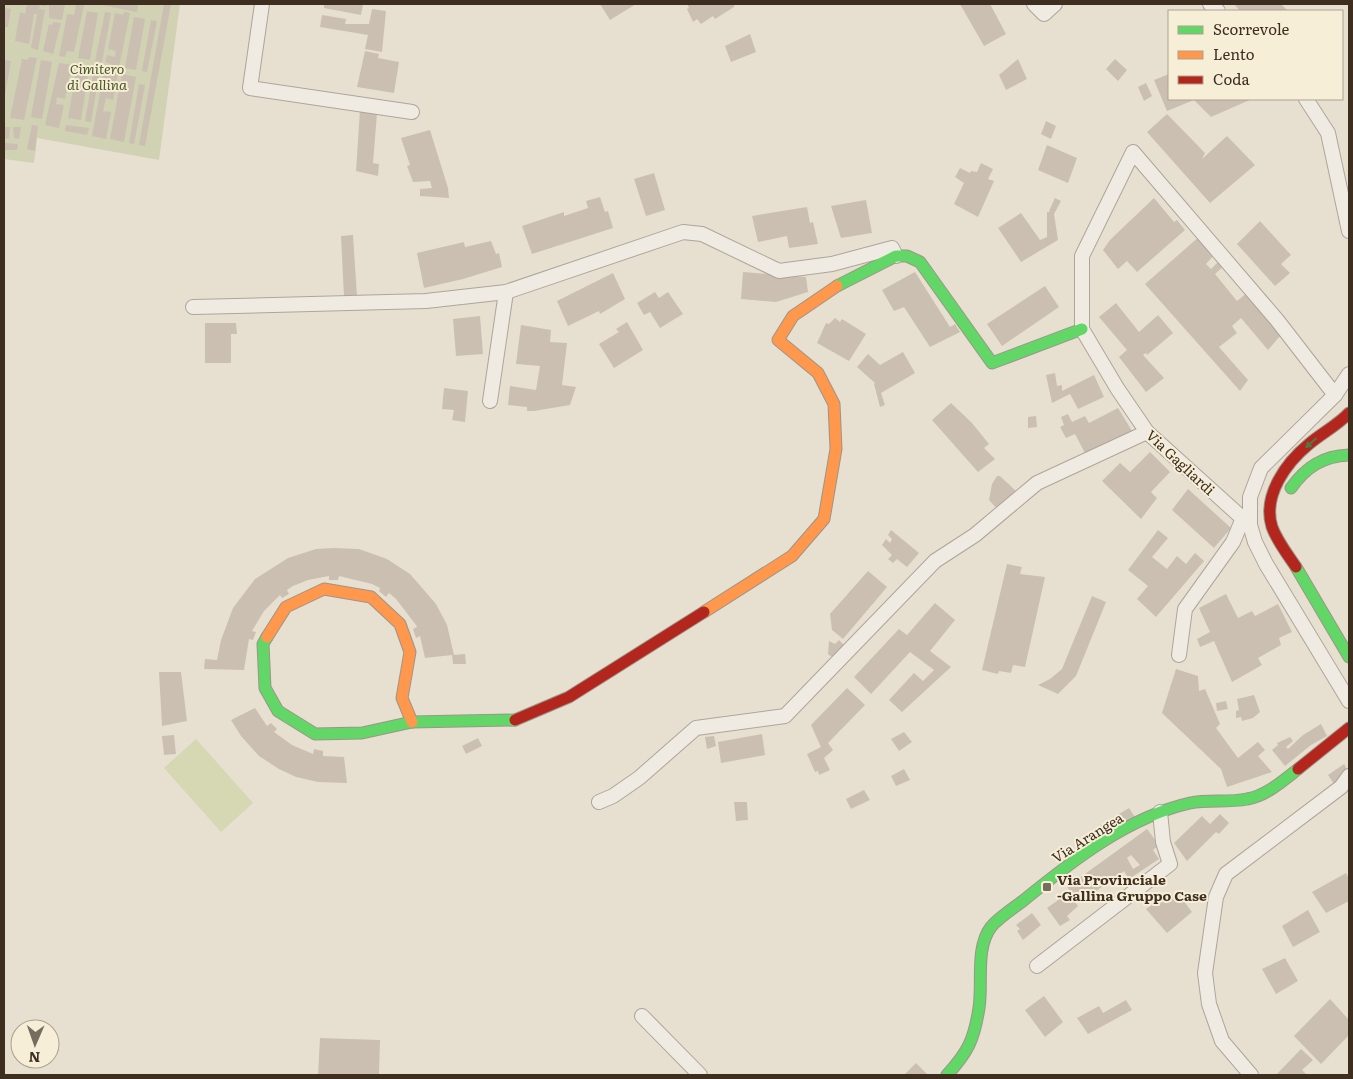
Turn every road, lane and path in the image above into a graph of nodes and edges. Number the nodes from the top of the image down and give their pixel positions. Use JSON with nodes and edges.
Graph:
{"nodes":[{"id":1,"x":262,"y":4,"type":"edge"},
{"id":2,"x":1034,"y":4,"type":"edge"},
{"id":3,"x":1055,"y":4,"type":"edge"},
{"id":4,"x":1307,"y":100,"type":"edge"},
{"id":5,"x":412,"y":112,"type":"dead end"},
{"id":6,"x":1349,"y":231,"type":"edge"},
{"id":7,"x":896,"y":256,"type":"junction"},
{"id":8,"x":506,"y":292,"type":"junction"},
{"id":9,"x":193,"y":307,"type":"dead end"},
{"id":10,"x":1082,"y":329,"type":"junction"},
{"id":11,"x":1349,"y":374,"type":"edge"},
{"id":12,"x":1335,"y":395,"type":"junction"},
{"id":13,"x":490,"y":401,"type":"dead end"},
{"id":14,"x":1349,"y":413,"type":"edge"},
{"id":15,"x":1147,"y":432,"type":"junction"},
{"id":16,"x":1349,"y":456,"type":"edge"},
{"id":17,"x":1289,"y":496,"type":"dead end"},
{"id":18,"x":1284,"y":521,"type":"dead end"},
{"id":19,"x":1247,"y":522,"type":"junction"},
{"id":20,"x":1295,"y":566,"type":"junction"},
{"id":21,"x":1179,"y":655,"type":"dead end"},
{"id":22,"x":1349,"y":657,"type":"edge"},
{"id":23,"x":1349,"y":701,"type":"edge"},
{"id":24,"x":412,"y":722,"type":"junction"},
{"id":25,"x":1349,"y":728,"type":"edge"},
{"id":26,"x":1349,"y":776,"type":"edge"},
{"id":27,"x":599,"y":802,"type":"dead end"},
{"id":28,"x":1160,"y":812,"type":"junction"},
{"id":29,"x":1036,"y":966,"type":"dead end"},
{"id":30,"x":642,"y":1016,"type":"dead end"},
{"id":31,"x":700,"y":1075,"type":"edge"},
{"id":32,"x":947,"y":1075,"type":"edge"},
{"id":33,"x":1251,"y":1075,"type":"edge"}],
"edges":[{"from":1,"to":5,"type":"street"},
{"from":2,"to":3,"type":"street"},
{"from":4,"to":6,"type":"street"},
{"from":7,"to":8,"type":"street"},
{"from":7,"to":10,"type":"main road"},
{"from":7,"to":24,"type":"main road"},
{"from":8,"to":9,"type":"street"},
{"from":8,"to":13,"type":"street"},
{"from":10,"to":12,"type":"street"},
{"from":10,"to":15,"type":"street","name":"Via Gagliardi"},
{"from":11,"to":12,"type":"street"},
{"from":12,"to":19,"type":"street"},
{"from":14,"to":20,"type":"main road","one_way":true},
{"from":15,"to":19,"type":"street","name":"Via Gagliardi"},
{"from":15,"to":27,"type":"street"},
{"from":16,"to":17,"type":"main road"},
{"from":18,"to":20,"type":"main road"},
{"from":19,"to":21,"type":"street"},
{"from":19,"to":23,"type":"street","name":"Via Gagliardi"},
{"from":20,"to":22,"type":"main road"},
{"from":24,"to":24,"type":"main road"},
{"from":25,"to":28,"type":"main road","name":"Via Arangea"},
{"from":26,"to":33,"type":"street"},
{"from":28,"to":29,"type":"street"},
{"from":28,"to":32,"type":"main road","name":"Via Arangea"},
{"from":30,"to":31,"type":"street"}]}
